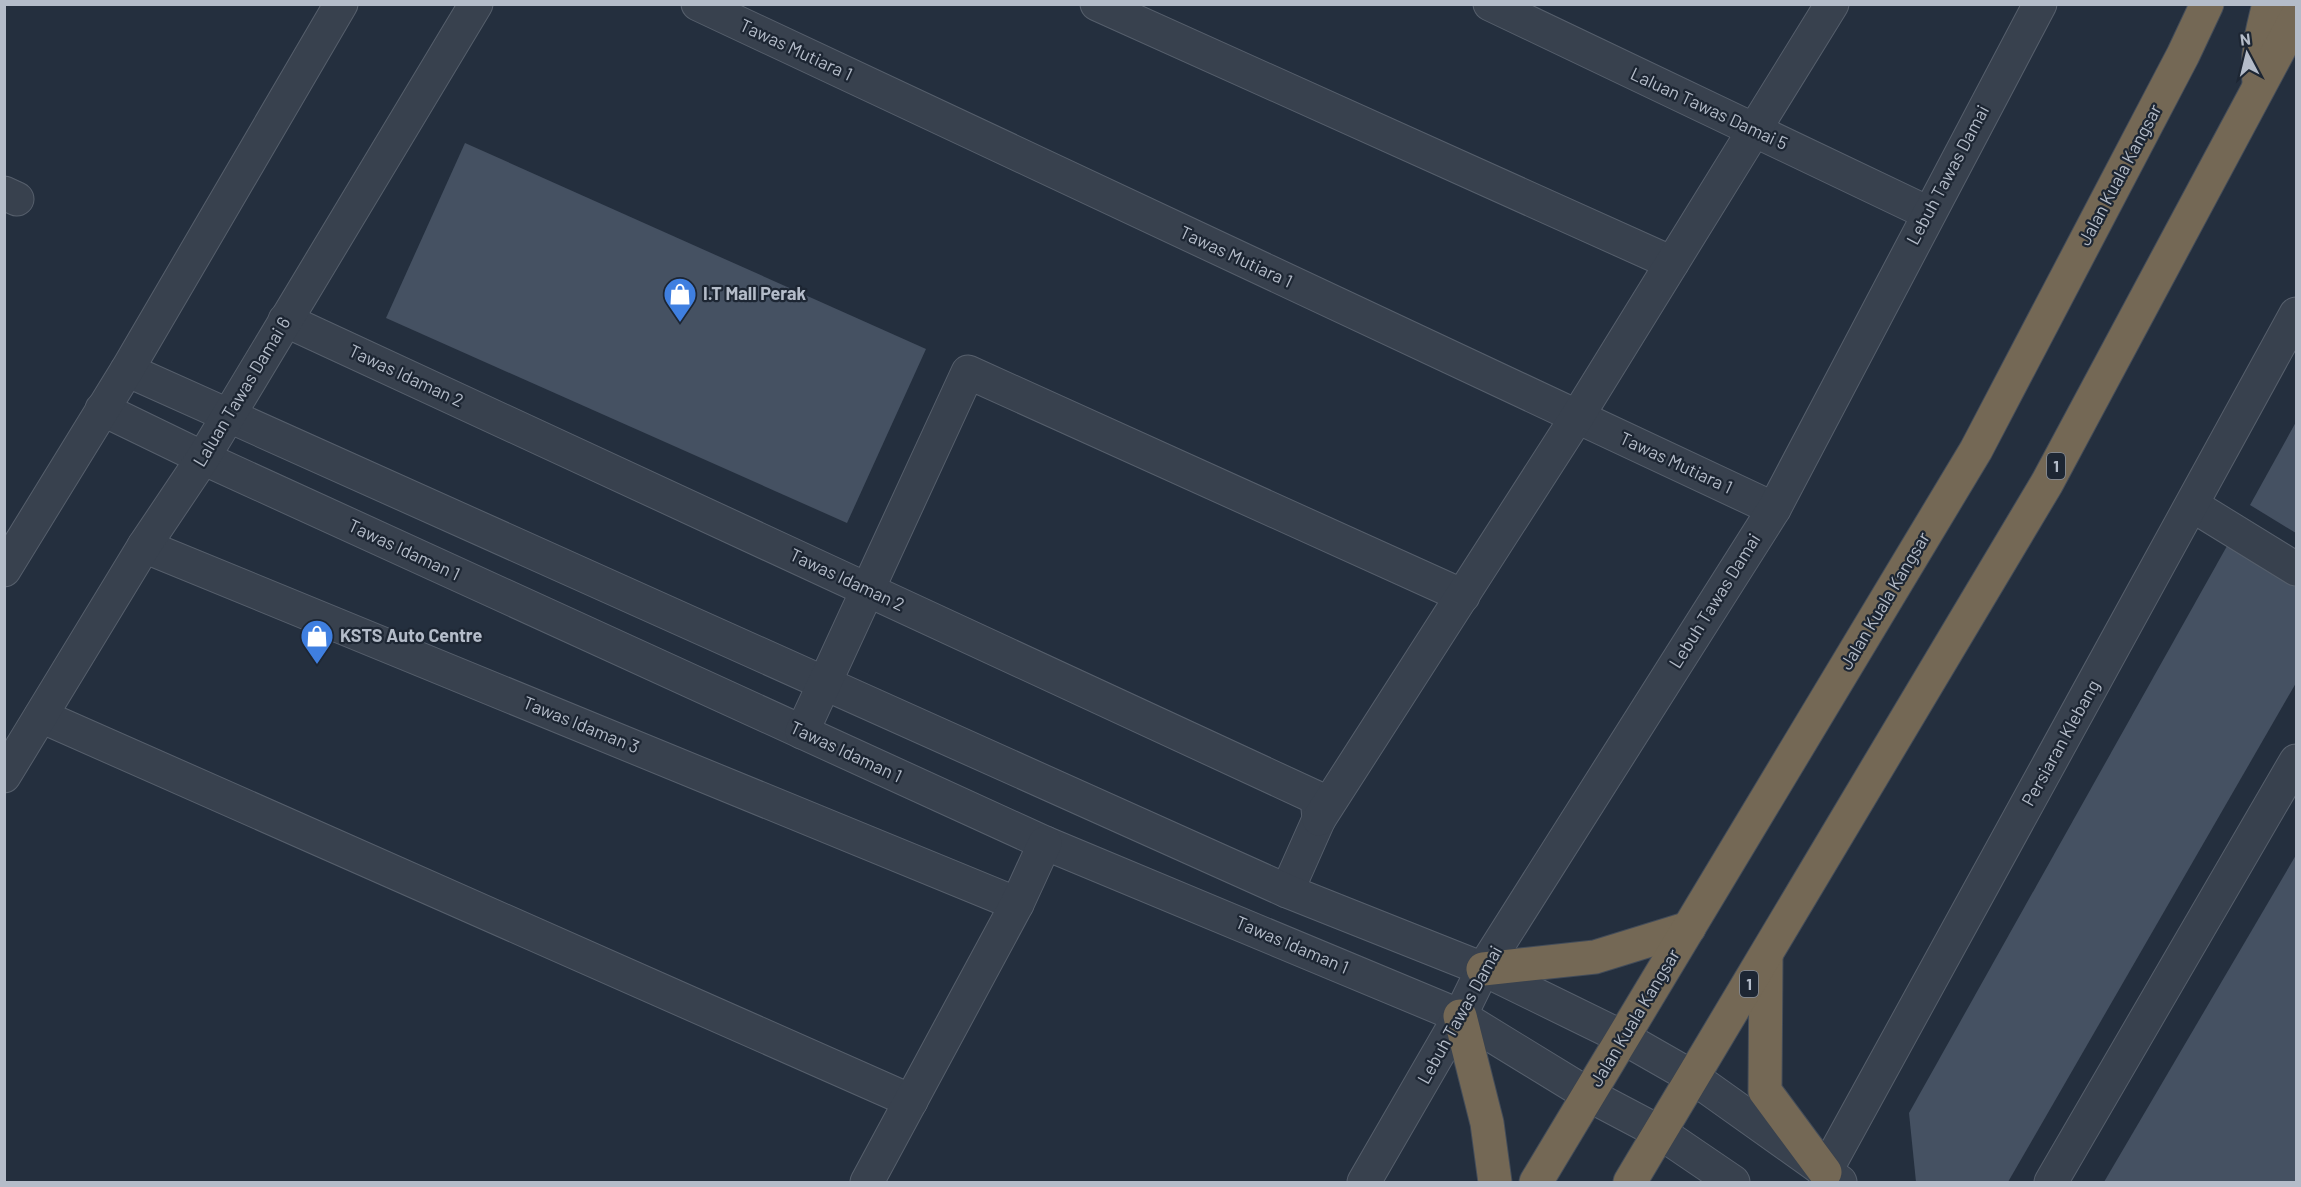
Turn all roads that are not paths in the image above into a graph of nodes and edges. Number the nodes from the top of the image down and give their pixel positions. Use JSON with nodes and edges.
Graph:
{"nodes":[{"id":1,"x":341,"y":4,"type":"edge"},
{"id":2,"x":476,"y":4,"type":"edge"},
{"id":3,"x":698,"y":4,"type":"edge"},
{"id":4,"x":1097,"y":4,"type":"edge"},
{"id":5,"x":1490,"y":4,"type":"edge"},
{"id":6,"x":1832,"y":4,"type":"edge"},
{"id":7,"x":2040,"y":4,"type":"edge"},
{"id":8,"x":2185,"y":4,"type":"edge"},
{"id":9,"x":2207,"y":4,"type":"edge"},
{"id":10,"x":2269,"y":4,"type":"edge"},
{"id":11,"x":2296,"y":18,"type":"edge"},
{"id":12,"x":2183,"y":55,"type":"junction"},
{"id":13,"x":2260,"y":90,"type":"junction"},
{"id":14,"x":1754,"y":131,"type":"junction"},
{"id":15,"x":1928,"y":213,"type":"junction"},
{"id":16,"x":1672,"y":263,"type":"junction"},
{"id":17,"x":2296,"y":314,"type":"edge"},
{"id":18,"x":285,"y":320,"type":"junction"},
{"id":19,"x":127,"y":370,"type":"junction"},
{"id":20,"x":102,"y":409,"type":"junction"},
{"id":21,"x":228,"y":417,"type":"junction"},
{"id":22,"x":1577,"y":417,"type":"junction"},
{"id":23,"x":202,"y":458,"type":"junction"},
{"id":24,"x":2192,"y":505,"type":"junction"},
{"id":25,"x":1774,"y":509,"type":"junction"},
{"id":26,"x":144,"y":546,"type":"junction"},
{"id":27,"x":2296,"y":569,"type":"edge"},
{"id":28,"x":4,"y":570,"type":"edge"},
{"id":29,"x":868,"y":590,"type":"junction"},
{"id":30,"x":1463,"y":596,"type":"junction"},
{"id":31,"x":825,"y":685,"type":"junction"},
{"id":32,"x":41,"y":716,"type":"junction"},
{"id":33,"x":802,"y":732,"type":"junction"},
{"id":34,"x":2296,"y":760,"type":"edge"},
{"id":35,"x":4,"y":776,"type":"edge"},
{"id":36,"x":1319,"y":819,"type":"junction"},
{"id":37,"x":1045,"y":843,"type":"junction"},
{"id":38,"x":1287,"y":891,"type":"junction"},
{"id":39,"x":1017,"y":904,"type":"junction"},
{"id":40,"x":1689,"y":928,"type":"junction"},
{"id":41,"x":1766,"y":956,"type":"junction"},
{"id":42,"x":1483,"y":969,"type":"junction"},
{"id":43,"x":1460,"y":1016,"type":"junction"},
{"id":44,"x":1623,"y":1038,"type":"junction"},
{"id":45,"x":1694,"y":1078,"type":"junction"},
{"id":46,"x":1590,"y":1095,"type":"junction"},
{"id":47,"x":911,"y":1101,"type":"junction"},
{"id":48,"x":1660,"y":1133,"type":"junction"},
{"id":49,"x":1833,"y":1177,"type":"edge"},
{"id":50,"x":867,"y":1182,"type":"edge"},
{"id":51,"x":1364,"y":1182,"type":"edge"},
{"id":52,"x":1495,"y":1182,"type":"edge"},
{"id":53,"x":1536,"y":1182,"type":"edge"},
{"id":54,"x":1630,"y":1182,"type":"edge"},
{"id":55,"x":1733,"y":1182,"type":"edge"},
{"id":56,"x":2051,"y":1182,"type":"edge"}],
"edges":[{"from":1,"to":19,"type":"street"},
{"from":2,"to":18,"type":"street","name":"Laluan Tawas Damai 6"},
{"from":3,"to":22,"type":"street","name":"Tawas Mutiara 1"},
{"from":4,"to":16,"type":"street"},
{"from":5,"to":14,"type":"street","name":"Laluan Tawas Damai 5"},
{"from":6,"to":14,"type":"street"},
{"from":7,"to":15,"type":"street","name":"Lebuh Tawas Damai"},
{"from":8,"to":12,"type":"highway"},
{"from":9,"to":12,"type":"highway","name":"Jalan Kuala Kangsar"},
{"from":10,"to":13,"type":"highway"},
{"from":11,"to":13,"type":"highway","number":"1"},
{"from":12,"to":40,"type":"highway","name":"Jalan Kuala Kangsar"},
{"from":13,"to":41,"type":"highway","number":"1"},
{"from":14,"to":15,"type":"street","name":"Laluan Tawas Damai 5"},
{"from":14,"to":16,"type":"street"},
{"from":15,"to":25,"type":"street","name":"Lebuh Tawas Damai"},
{"from":16,"to":22,"type":"street"},
{"from":17,"to":24,"type":"street","name":"Persiaran Klebang"},
{"from":18,"to":21,"type":"street","name":"Laluan Tawas Damai 6"},
{"from":18,"to":29,"type":"street","name":"Tawas Idaman 2"},
{"from":19,"to":20,"type":"street"},
{"from":19,"to":21,"type":"street"},
{"from":20,"to":23,"type":"street","name":"Tawas Idaman 1"},
{"from":20,"to":28,"type":"street"},
{"from":21,"to":23,"type":"street","name":"Laluan Tawas Damai 6"},
{"from":21,"to":31,"type":"street"},
{"from":22,"to":25,"type":"street","name":"Tawas Mutiara 1"},
{"from":22,"to":30,"type":"street"},
{"from":23,"to":26,"type":"street","name":"Laluan Tawas Damai 6"},
{"from":23,"to":33,"type":"street","name":"Tawas Idaman 1"},
{"from":24,"to":27,"type":"street"},
{"from":24,"to":49,"type":"street","name":"Persiaran Klebang"},
{"from":25,"to":42,"type":"street","name":"Lebuh Tawas Damai"},
{"from":26,"to":32,"type":"street","name":"Laluan Tawas Damai 6"},
{"from":26,"to":39,"type":"street","name":"Tawas Idaman 3"},
{"from":29,"to":30,"type":"street"},
{"from":29,"to":31,"type":"street"},
{"from":29,"to":36,"type":"street","name":"Tawas Idaman 2"},
{"from":30,"to":36,"type":"street"},
{"from":31,"to":33,"type":"street"},
{"from":31,"to":38,"type":"street"},
{"from":32,"to":35,"type":"street","name":"Laluan Tawas Damai 6"},
{"from":32,"to":47,"type":"street"},
{"from":33,"to":37,"type":"street","name":"Tawas Idaman 1"},
{"from":34,"to":56,"type":"street"},
{"from":36,"to":38,"type":"street"},
{"from":37,"to":39,"type":"street"},
{"from":37,"to":43,"type":"street","name":"Tawas Idaman 1"},
{"from":38,"to":42,"type":"street"},
{"from":39,"to":47,"type":"street"},
{"from":40,"to":42,"type":"highway"},
{"from":40,"to":44,"type":"highway","name":"Jalan Kuala Kangsar"},
{"from":41,"to":45,"type":"highway","number":"1"},
{"from":41,"to":49,"type":"highway"},
{"from":42,"to":43,"type":"street","name":"Lebuh Tawas Damai"},
{"from":42,"to":44,"type":"street"},
{"from":43,"to":46,"type":"street","name":"Tawas Idaman 1"},
{"from":43,"to":51,"type":"street","name":"Lebuh Tawas Damai"},
{"from":43,"to":52,"type":"highway"},
{"from":44,"to":45,"type":"street"},
{"from":44,"to":46,"type":"highway","name":"Jalan Kuala Kangsar"},
{"from":45,"to":48,"type":"highway","number":"1"},
{"from":45,"to":49,"type":"street"},
{"from":46,"to":48,"type":"street","name":"Tawas Idaman 1"},
{"from":46,"to":53,"type":"highway","name":"Jalan Kuala Kangsar"},
{"from":47,"to":50,"type":"street"},
{"from":48,"to":54,"type":"highway","number":"1"},
{"from":48,"to":55,"type":"street","name":"Tawas Idaman 1"}]}
